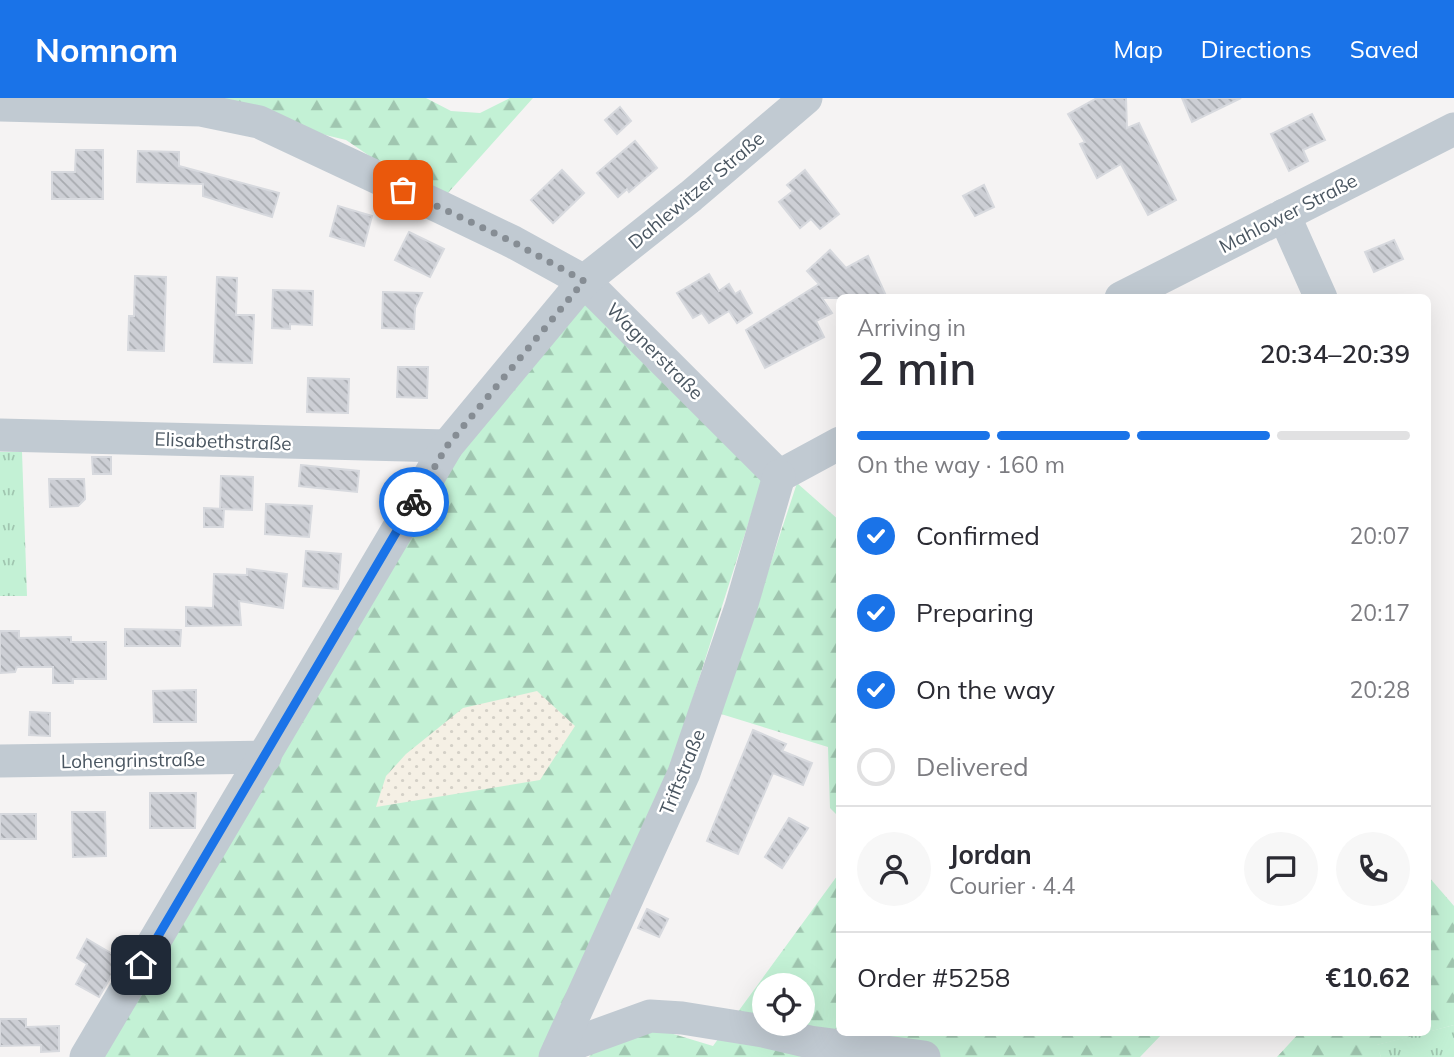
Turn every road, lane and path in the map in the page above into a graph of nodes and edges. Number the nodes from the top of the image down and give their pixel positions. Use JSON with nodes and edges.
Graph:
{"nodes":[{"id":1,"x":806,"y":98,"type":"edge"},
{"id":2,"x":0,"y":105,"type":"edge"},
{"id":3,"x":1454,"y":129,"type":"edge"},
{"id":4,"x":1284,"y":215,"type":"junction"},
{"id":5,"x":584,"y":281,"type":"junction"},
{"id":6,"x":1129,"y":294,"type":"edge"},
{"id":7,"x":1319,"y":294,"type":"edge"},
{"id":8,"x":0,"y":435,"type":"edge"},
{"id":9,"x":836,"y":445,"type":"edge"},
{"id":10,"x":447,"y":446,"type":"junction"},
{"id":11,"x":779,"y":476,"type":"junction"},
{"id":12,"x":265,"y":757,"type":"junction"},
{"id":13,"x":0,"y":761,"type":"edge"},
{"id":14,"x":557,"y":1053,"type":"edge"},
{"id":15,"x":86,"y":1057,"type":"edge"},
{"id":16,"x":924,"y":1057,"type":"edge"}],
"edges":[{"from":1,"to":5,"type":"street","name":"Dahlewitzer Straße"},
{"from":2,"to":5,"type":"street","name":"Wagnerstraße"},
{"from":3,"to":4,"type":"street","name":"Mahlower Straße"},
{"from":4,"to":6,"type":"street","name":"Mahlower Straße"},
{"from":4,"to":7,"type":"street"},
{"from":5,"to":10,"type":"street","name":"Dahlewitzer Straße"},
{"from":5,"to":11,"type":"street","name":"Wagnerstraße"},
{"from":8,"to":10,"type":"street","name":"Elisabethstraße"},
{"from":9,"to":11,"type":"street"},
{"from":10,"to":12,"type":"street","name":"Dahlewitzer Straße"},
{"from":11,"to":14,"type":"street","name":"Triftstraße"},
{"from":12,"to":13,"type":"street","name":"Lohengrinstraße"},
{"from":12,"to":15,"type":"street","name":"Dahlewitzer Straße"},
{"from":14,"to":16,"type":"street"}]}
